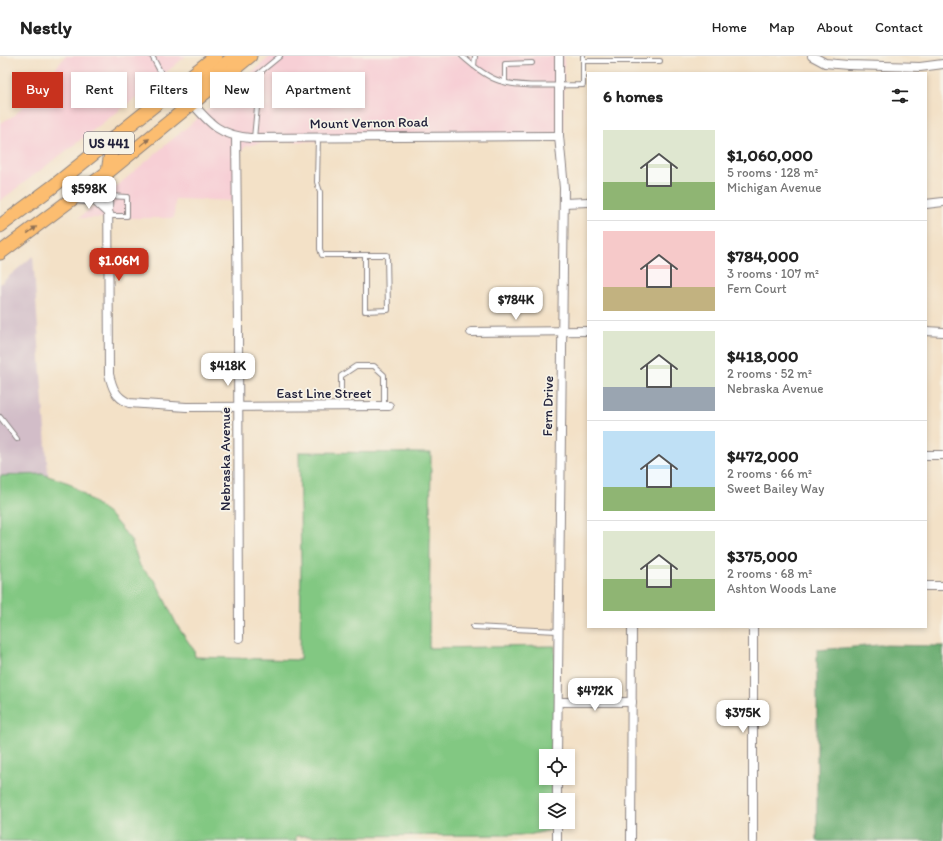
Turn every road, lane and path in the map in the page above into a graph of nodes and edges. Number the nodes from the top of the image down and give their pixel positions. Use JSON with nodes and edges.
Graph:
{"nodes":[{"id":1,"x":152,"y":56,"type":"edge"},
{"id":2,"x":216,"y":56,"type":"edge"},
{"id":3,"x":236,"y":56,"type":"edge"},
{"id":4,"x":250,"y":56,"type":"edge"},
{"id":5,"x":280,"y":56,"type":"edge"},
{"id":6,"x":462,"y":56,"type":"edge"},
{"id":7,"x":475,"y":56,"type":"edge"},
{"id":8,"x":559,"y":56,"type":"edge"},
{"id":9,"x":812,"y":56,"type":"edge"},
{"id":10,"x":583,"y":58,"type":"edge"},
{"id":11,"x":660,"y":61,"type":"dead end"},
{"id":12,"x":532,"y":63,"type":"dead end"},
{"id":13,"x":943,"y":64,"type":"edge"},
{"id":14,"x":474,"y":66,"type":"junction"},
{"id":15,"x":161,"y":72,"type":"edge"},
{"id":16,"x":196,"y":72,"type":"edge"},
{"id":17,"x":231,"y":72,"type":"edge"},
{"id":18,"x":260,"y":72,"type":"edge"},
{"id":19,"x":505,"y":82,"type":"junction"},
{"id":20,"x":202,"y":84,"type":"edge"},
{"id":21,"x":559,"y":85,"type":"junction"},
{"id":22,"x":210,"y":90,"type":"edge"},
{"id":23,"x":202,"y":96,"type":"edge"},
{"id":24,"x":152,"y":108,"type":"edge"},
{"id":25,"x":188,"y":108,"type":"edge"},
{"id":26,"x":200,"y":108,"type":"edge"},
{"id":27,"x":257,"y":108,"type":"edge"},
{"id":28,"x":120,"y":134,"type":"junction"},
{"id":29,"x":236,"y":136,"type":"junction"},
{"id":30,"x":318,"y":136,"type":"junction"},
{"id":31,"x":559,"y":136,"type":"junction"},
{"id":32,"x":254,"y":138,"type":"junction"},
{"id":33,"x":108,"y":172,"type":"junction"},
{"id":34,"x":109,"y":196,"type":"junction"},
{"id":35,"x":74,"y":199,"type":"junction"},
{"id":36,"x":564,"y":202,"type":"junction"},
{"id":37,"x":587,"y":202,"type":"edge"},
{"id":38,"x":943,"y":202,"type":"edge"},
{"id":39,"x":927,"y":204,"type":"edge"},
{"id":40,"x":109,"y":215,"type":"junction"},
{"id":41,"x":0,"y":225,"type":"edge"},
{"id":42,"x":0,"y":253,"type":"edge"},
{"id":43,"x":365,"y":255,"type":"junction"},
{"id":44,"x":562,"y":331,"type":"junction"},
{"id":45,"x":587,"y":331,"type":"edge"},
{"id":46,"x":927,"y":331,"type":"edge"},
{"id":47,"x":470,"y":332,"type":"dead end"},
{"id":48,"x":943,"y":332,"type":"edge"},
{"id":49,"x":237,"y":406,"type":"junction"},
{"id":50,"x":341,"y":406,"type":"junction"},
{"id":51,"x":386,"y":406,"type":"joint"},
{"id":52,"x":0,"y":417,"type":"edge"},
{"id":53,"x":17,"y":439,"type":"dead end"},
{"id":54,"x":927,"y":455,"type":"edge"},
{"id":55,"x":943,"y":455,"type":"edge"},
{"id":56,"x":927,"y":586,"type":"edge"},
{"id":57,"x":943,"y":586,"type":"edge"},
{"id":58,"x":474,"y":627,"type":"dead end"},
{"id":59,"x":632,"y":628,"type":"edge"},
{"id":60,"x":754,"y":628,"type":"edge"},
{"id":61,"x":558,"y":631,"type":"junction"},
{"id":62,"x":239,"y":638,"type":"dead end"},
{"id":63,"x":558,"y":702,"type":"junction"},
{"id":64,"x":632,"y":702,"type":"junction"},
{"id":65,"x":557,"y":749,"type":"edge"},
{"id":66,"x":557,"y":829,"type":"edge"},
{"id":67,"x":557,"y":841,"type":"edge"},
{"id":68,"x":631,"y":841,"type":"edge"},
{"id":69,"x":753,"y":841,"type":"edge"}],
"edges":[{"from":1,"to":15,"type":"lane"},
{"from":2,"to":16,"type":"main road","number":"US 441"},
{"from":3,"to":20,"type":"main road"},
{"from":4,"to":17,"type":"main road","number":"US 441"},
{"from":5,"to":18,"type":"lane"},
{"from":6,"to":14,"type":"lane"},
{"from":7,"to":14,"type":"lane"},
{"from":8,"to":21,"type":"street","name":"Fern Drive"},
{"from":9,"to":13,"type":"street"},
{"from":10,"to":11,"type":"lane"},
{"from":10,"to":21,"type":"lane"},
{"from":12,"to":19,"type":"lane"},
{"from":14,"to":19,"type":"lane"},
{"from":19,"to":21,"type":"lane"},
{"from":21,"to":31,"type":"street","name":"Fern Drive"},
{"from":22,"to":23,"type":"main road","number":"US 441"},
{"from":24,"to":28,"type":"main road","number":"US 441"},
{"from":33,"to":25,"type":"main road","number":"US 441","one_way":true},
{"from":26,"to":29,"type":"street","name":"Mount Vernon Road"},
{"from":27,"to":32,"type":"lane"},
{"from":28,"to":33,"type":"main road"},
{"from":28,"to":41,"type":"main road","number":"US 441"},
{"from":29,"to":32,"type":"street","name":"Mount Vernon Road"},
{"from":29,"to":49,"type":"street","name":"Nebraska Avenue"},
{"from":30,"to":31,"type":"street","name":"Mount Vernon Road"},
{"from":30,"to":32,"type":"street","name":"Mount Vernon Road"},
{"from":30,"to":43,"type":"lane"},
{"from":31,"to":36,"type":"street","name":"Fern Drive"},
{"from":33,"to":34,"type":"street"},
{"from":33,"to":35,"type":"main road","number":"US 441"},
{"from":34,"to":40,"type":"street"},
{"from":34,"to":40,"type":"lane"},
{"from":35,"to":40,"type":"street"},
{"from":42,"to":35,"type":"main road","number":"US 441","one_way":true},
{"from":36,"to":37,"type":"street"},
{"from":36,"to":44,"type":"street","name":"Fern Drive"},
{"from":38,"to":39,"type":"street"},
{"from":40,"to":49,"type":"street","name":"East Line Street"},
{"from":43,"to":43,"type":"lane"},
{"from":44,"to":45,"type":"street"},
{"from":44,"to":47,"type":"street"},
{"from":44,"to":61,"type":"street","name":"Fern Drive"},
{"from":46,"to":48,"type":"street"},
{"from":49,"to":50,"type":"street","name":"East Line Street"},
{"from":49,"to":62,"type":"street","name":"Nebraska Avenue"},
{"from":50,"to":51,"type":"street","name":"East Line Street"},
{"from":50,"to":51,"type":"lane"},
{"from":52,"to":53,"type":"lane"},
{"from":54,"to":55,"type":"street"},
{"from":56,"to":57,"type":"street"},
{"from":58,"to":61,"type":"lane"},
{"from":59,"to":64,"type":"street"},
{"from":60,"to":69,"type":"street"},
{"from":61,"to":63,"type":"street","name":"Fern Drive"},
{"from":63,"to":64,"type":"street"},
{"from":63,"to":65,"type":"street","name":"Fern Drive"},
{"from":64,"to":68,"type":"street"},
{"from":66,"to":67,"type":"street"}]}
